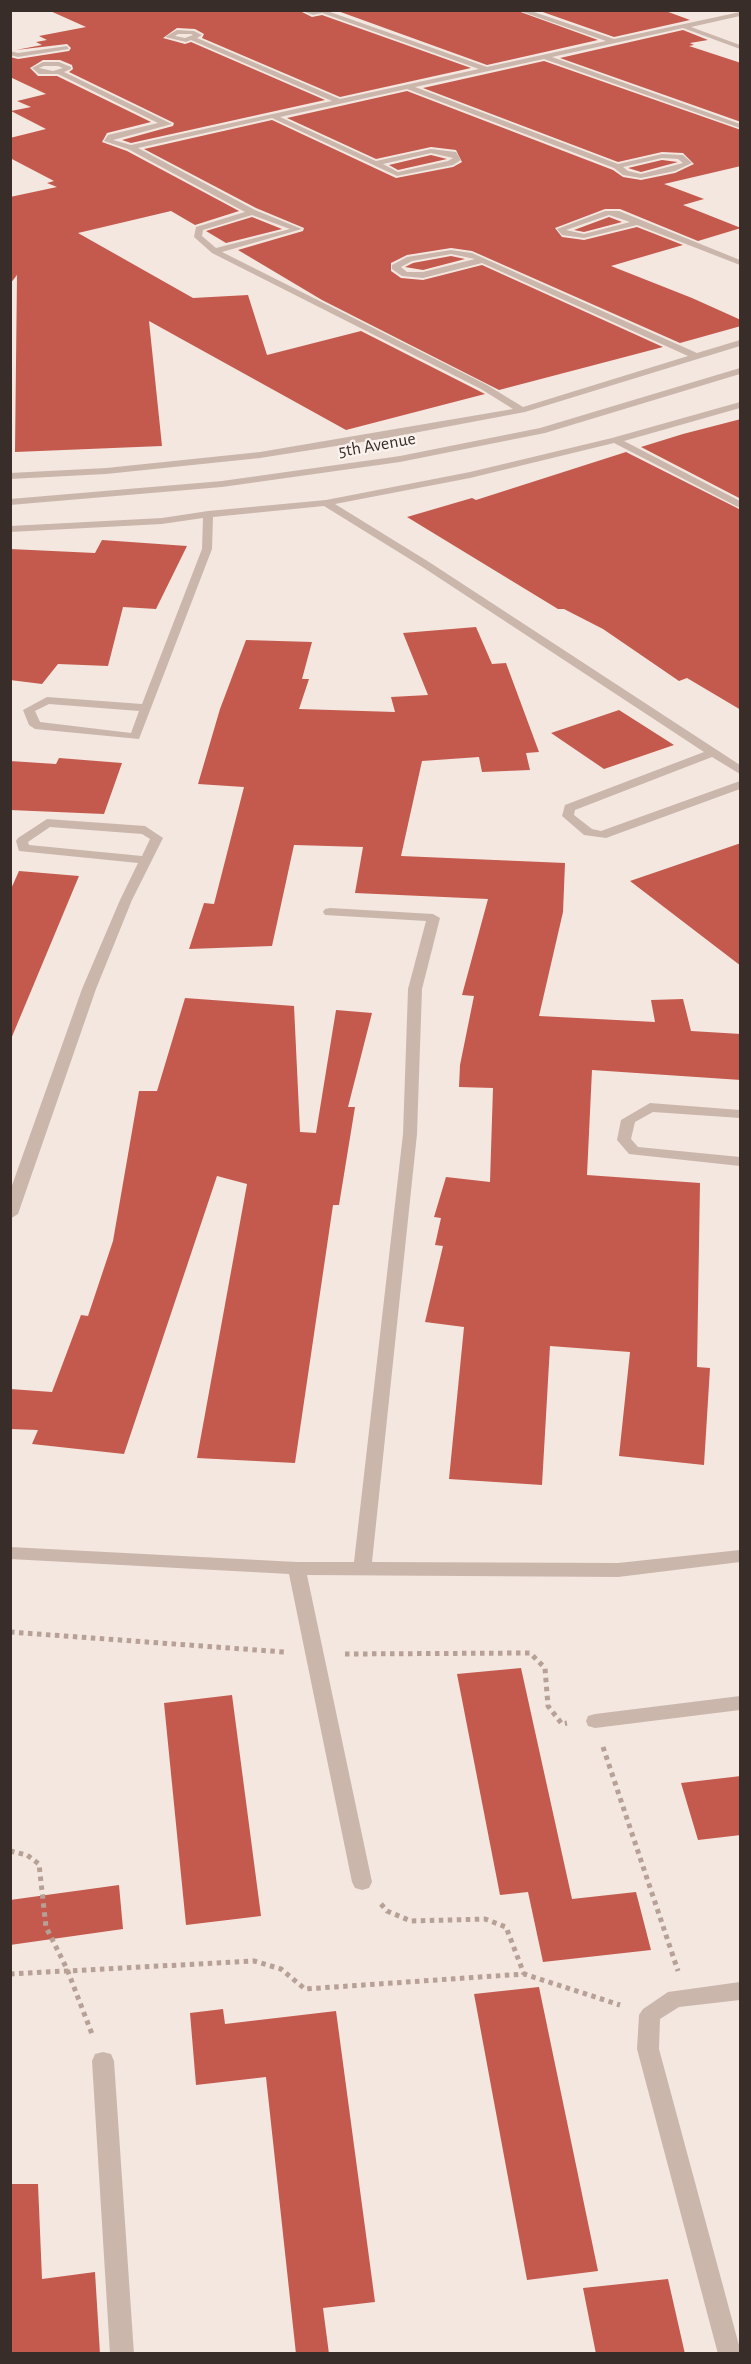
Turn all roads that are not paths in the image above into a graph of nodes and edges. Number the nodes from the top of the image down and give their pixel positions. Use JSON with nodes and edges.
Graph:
{"nodes":[{"id":1,"x":303,"y":10,"type":"edge"},
{"id":2,"x":520,"y":10,"type":"edge"},
{"id":3,"x":716,"y":10,"type":"edge"},
{"id":4,"x":327,"y":11,"type":"edge"},
{"id":5,"x":741,"y":14,"type":"edge"},
{"id":6,"x":732,"y":16,"type":"junction"},
{"id":7,"x":683,"y":26,"type":"junction"},
{"id":8,"x":193,"y":39,"type":"dead end"},
{"id":9,"x":614,"y":42,"type":"junction"},
{"id":10,"x":741,"y":47,"type":"edge"},
{"id":11,"x":67,"y":48,"type":"dead end"},
{"id":12,"x":10,"y":53,"type":"edge"},
{"id":13,"x":544,"y":56,"type":"junction"},
{"id":14,"x":486,"y":69,"type":"junction"},
{"id":15,"x":59,"y":72,"type":"dead end"},
{"id":16,"x":409,"y":87,"type":"junction"},
{"id":17,"x":341,"y":102,"type":"junction"},
{"id":18,"x":273,"y":116,"type":"junction"},
{"id":19,"x":168,"y":124,"type":"junction"},
{"id":20,"x":741,"y":126,"type":"edge"},
{"id":21,"x":199,"y":132,"type":"junction"},
{"id":22,"x":131,"y":147,"type":"junction"},
{"id":23,"x":375,"y":164,"type":"junction"},
{"id":24,"x":617,"y":166,"type":"junction"},
{"id":25,"x":252,"y":212,"type":"junction"},
{"id":26,"x":638,"y":222,"type":"junction"},
{"id":27,"x":215,"y":251,"type":"junction"},
{"id":28,"x":482,"y":260,"type":"junction"},
{"id":29,"x":741,"y":263,"type":"edge"},
{"id":30,"x":741,"y":343,"type":"edge"},
{"id":31,"x":696,"y":356,"type":"junction"},
{"id":32,"x":741,"y":371,"type":"edge"},
{"id":33,"x":741,"y":405,"type":"edge"},
{"id":34,"x":522,"y":410,"type":"junction"},
{"id":35,"x":615,"y":440,"type":"junction"},
{"id":36,"x":10,"y":476,"type":"edge"},
{"id":37,"x":10,"y":502,"type":"edge"},
{"id":38,"x":326,"y":503,"type":"junction"},
{"id":39,"x":741,"y":505,"type":"edge"},
{"id":40,"x":208,"y":514,"type":"junction"},
{"id":41,"x":10,"y":529,"type":"edge"},
{"id":42,"x":146,"y":708,"type":"junction"},
{"id":43,"x":714,"y":752,"type":"junction"},
{"id":44,"x":741,"y":770,"type":"edge"},
{"id":45,"x":741,"y":785,"type":"edge"},
{"id":46,"x":146,"y":860,"type":"junction"},
{"id":47,"x":330,"y":912,"type":"dead end"},
{"id":48,"x":741,"y":1114,"type":"edge"},
{"id":49,"x":741,"y":1162,"type":"edge"},
{"id":50,"x":10,"y":1214,"type":"edge"},
{"id":51,"x":10,"y":1553,"type":"edge"},
{"id":52,"x":741,"y":1556,"type":"edge"},
{"id":53,"x":297,"y":1568,"type":"junction"},
{"id":54,"x":362,"y":1569,"type":"junction"},
{"id":55,"x":741,"y":1703,"type":"edge"},
{"id":56,"x":595,"y":1721,"type":"road end"},
{"id":57,"x":362,"y":1882,"type":"road end"},
{"id":58,"x":741,"y":1991,"type":"edge"},
{"id":59,"x":103,"y":2061,"type":"road end"},
{"id":60,"x":122,"y":2354,"type":"edge"},
{"id":61,"x":730,"y":2354,"type":"edge"}],
"edges":[{"from":1,"to":4,"type":"street"},
{"from":2,"to":9,"type":"street"},
{"from":3,"to":6,"type":"street"},
{"from":4,"to":14,"type":"street"},
{"from":5,"to":6,"type":"street"},
{"from":6,"to":7,"type":"street"},
{"from":7,"to":9,"type":"street"},
{"from":7,"to":10,"type":"street"},
{"from":8,"to":17,"type":"street"},
{"from":9,"to":13,"type":"street"},
{"from":11,"to":12,"type":"street"},
{"from":13,"to":14,"type":"street"},
{"from":13,"to":20,"type":"street"},
{"from":14,"to":16,"type":"street"},
{"from":15,"to":19,"type":"street"},
{"from":16,"to":17,"type":"street"},
{"from":16,"to":24,"type":"street"},
{"from":17,"to":18,"type":"street"},
{"from":18,"to":21,"type":"street"},
{"from":18,"to":23,"type":"street"},
{"from":19,"to":21,"type":"street"},
{"from":19,"to":22,"type":"street"},
{"from":21,"to":22,"type":"street"},
{"from":22,"to":25,"type":"street"},
{"from":23,"to":23,"type":"street"},
{"from":24,"to":24,"type":"street"},
{"from":25,"to":27,"type":"street"},
{"from":25,"to":27,"type":"street"},
{"from":26,"to":26,"type":"street"},
{"from":26,"to":29,"type":"street"},
{"from":27,"to":34,"type":"street"},
{"from":28,"to":28,"type":"street"},
{"from":28,"to":31,"type":"street"},
{"from":30,"to":31,"type":"street"},
{"from":31,"to":34,"type":"street"},
{"from":32,"to":37,"type":"street","name":"5th Avenue"},
{"from":33,"to":35,"type":"street"},
{"from":34,"to":36,"type":"street"},
{"from":35,"to":38,"type":"street"},
{"from":35,"to":39,"type":"street"},
{"from":38,"to":40,"type":"street"},
{"from":38,"to":43,"type":"street"},
{"from":40,"to":41,"type":"street"},
{"from":40,"to":42,"type":"street"},
{"from":42,"to":42,"type":"street"},
{"from":43,"to":44,"type":"street"},
{"from":43,"to":45,"type":"street"},
{"from":46,"to":46,"type":"street"},
{"from":46,"to":50,"type":"street"},
{"from":47,"to":54,"type":"street"},
{"from":48,"to":49,"type":"street"},
{"from":51,"to":53,"type":"street"},
{"from":52,"to":54,"type":"street"},
{"from":53,"to":54,"type":"street"},
{"from":53,"to":57,"type":"street"},
{"from":55,"to":56,"type":"street"},
{"from":58,"to":61,"type":"street"},
{"from":59,"to":60,"type":"street"}]}
